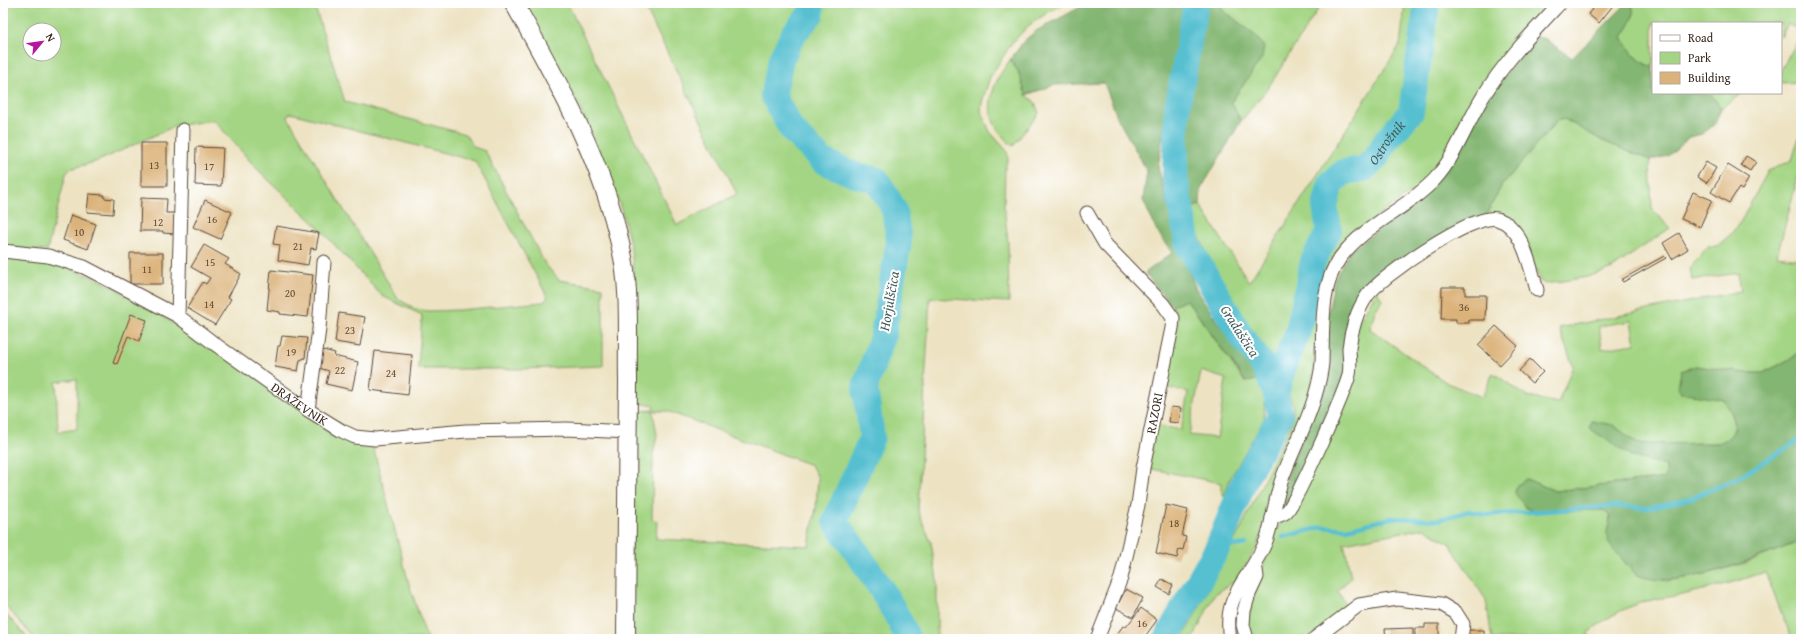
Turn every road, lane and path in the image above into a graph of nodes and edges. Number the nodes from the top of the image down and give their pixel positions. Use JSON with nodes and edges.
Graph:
{"nodes":[{"id":1,"x":514,"y":3,"type":"edge"},
{"id":2,"x":1560,"y":3,"type":"edge"},
{"id":3,"x":183,"y":130,"type":"dead end"},
{"id":4,"x":1087,"y":213,"type":"dead end"},
{"id":5,"x":3,"y":251,"type":"edge"},
{"id":6,"x":324,"y":262,"type":"dead end"},
{"id":7,"x":1537,"y":290,"type":"dead end"},
{"id":8,"x":178,"y":316,"type":"junction"},
{"id":9,"x":308,"y":410,"type":"junction"},
{"id":10,"x":628,"y":432,"type":"junction"},
{"id":11,"x":1272,"y":518,"type":"junction"},
{"id":12,"x":1255,"y":563,"type":"junction"},
{"id":13,"x":626,"y":639,"type":"edge"},
{"id":14,"x":1097,"y":639,"type":"edge"},
{"id":15,"x":1230,"y":639,"type":"edge"},
{"id":16,"x":1247,"y":639,"type":"edge"},
{"id":17,"x":1314,"y":639,"type":"edge"},
{"id":18,"x":1461,"y":639,"type":"edge"}],
"edges":[{"from":1,"to":10,"type":"street"},
{"from":2,"to":11,"type":"street"},
{"from":3,"to":8,"type":"street"},
{"from":4,"to":14,"type":"street","name":"RAZORI"},
{"from":5,"to":8,"type":"street","name":"DRAŽEVNIK"},
{"from":6,"to":9,"type":"street"},
{"from":7,"to":11,"type":"street"},
{"from":8,"to":9,"type":"street","name":"DRAŽEVNIK"},
{"from":9,"to":10,"type":"street","name":"DRAŽEVNIK"},
{"from":10,"to":13,"type":"street"},
{"from":11,"to":12,"type":"street"},
{"from":12,"to":15,"type":"street"},
{"from":12,"to":16,"type":"street"},
{"from":17,"to":18,"type":"street"}]}
